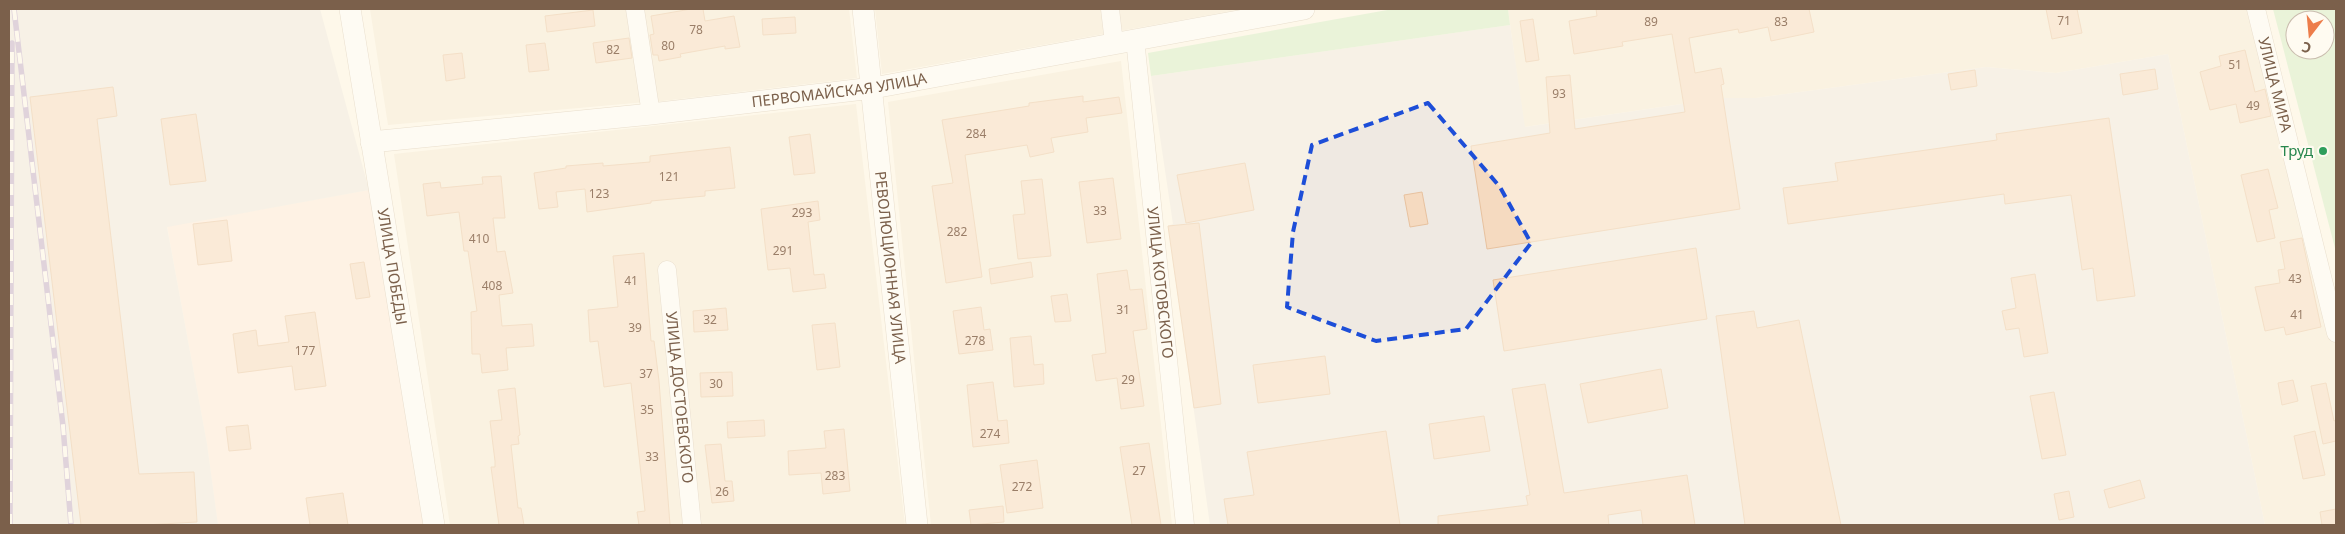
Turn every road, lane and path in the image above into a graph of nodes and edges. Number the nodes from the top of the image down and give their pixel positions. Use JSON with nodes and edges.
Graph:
{"nodes":[{"id":1,"x":350,"y":9,"type":"edge"},
{"id":2,"x":635,"y":9,"type":"edge"},
{"id":3,"x":864,"y":9,"type":"edge"},
{"id":4,"x":1110,"y":9,"type":"edge"},
{"id":5,"x":1304,"y":9,"type":"edge"},
{"id":6,"x":2256,"y":9,"type":"edge"},
{"id":7,"x":1125,"y":41,"type":"junction"},
{"id":8,"x":873,"y":88,"type":"junction"},
{"id":9,"x":651,"y":114,"type":"junction"},
{"id":10,"x":371,"y":142,"type":"junction"},
{"id":11,"x":667,"y":270,"type":"dead end"},
{"id":12,"x":2336,"y":333,"type":"edge"},
{"id":13,"x":434,"y":525,"type":"edge"},
{"id":14,"x":692,"y":525,"type":"edge"},
{"id":15,"x":917,"y":525,"type":"edge"},
{"id":16,"x":1185,"y":525,"type":"edge"}],
"edges":[{"from":1,"to":10,"type":"street","name":"УЛИЦА ПОБЕДЫ"},
{"from":2,"to":9,"type":"street"},
{"from":3,"to":8,"type":"street","name":"РЕВОЛЮЦИОННАЯ УЛИЦА"},
{"from":4,"to":7,"type":"street","name":"УЛИЦА КОТОВСКОГО"},
{"from":5,"to":7,"type":"street","name":"ПЕРВОМАЙСКАЯ УЛИЦА"},
{"from":6,"to":12,"type":"street","name":"УЛИЦА МИРА"},
{"from":7,"to":8,"type":"street","name":"ПЕРВОМАЙСКАЯ УЛИЦА"},
{"from":7,"to":16,"type":"street","name":"УЛИЦА КОТОВСКОГО"},
{"from":8,"to":9,"type":"street","name":"ПЕРВОМАЙСКАЯ УЛИЦА"},
{"from":8,"to":15,"type":"street","name":"РЕВОЛЮЦИОННАЯ УЛИЦА"},
{"from":9,"to":10,"type":"street","name":"ПЕРВОМАЙСКАЯ УЛИЦА"},
{"from":10,"to":13,"type":"street","name":"УЛИЦА ПОБЕДЫ"},
{"from":11,"to":14,"type":"street","name":"УЛИЦА ДОСТОЕВСКОГО"}]}
